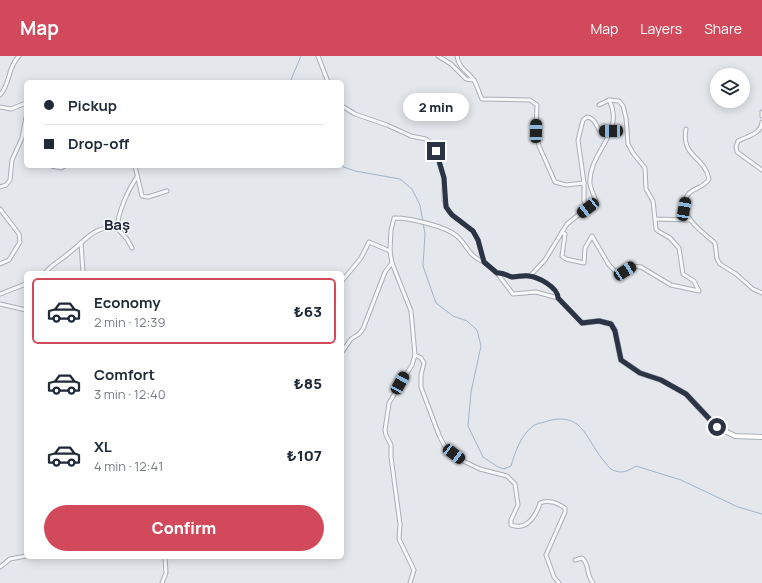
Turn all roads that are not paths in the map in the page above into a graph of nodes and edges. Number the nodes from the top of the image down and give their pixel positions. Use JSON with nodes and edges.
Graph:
{"nodes":[{"id":1,"x":19,"y":56,"type":"edge"},
{"id":2,"x":318,"y":56,"type":"edge"},
{"id":3,"x":438,"y":56,"type":"edge"},
{"id":4,"x":457,"y":56,"type":"edge"},
{"id":5,"x":327,"y":80,"type":"edge"},
{"id":6,"x":474,"y":80,"type":"junction"},
{"id":7,"x":0,"y":95,"type":"edge"},
{"id":8,"x":609,"y":100,"type":"junction"},
{"id":9,"x":24,"y":104,"type":"edge"},
{"id":10,"x":599,"y":104,"type":"dead end"},
{"id":11,"x":0,"y":107,"type":"edge"},
{"id":12,"x":344,"y":107,"type":"edge"},
{"id":13,"x":762,"y":112,"type":"edge"},
{"id":14,"x":762,"y":116,"type":"edge"},
{"id":15,"x":762,"y":122,"type":"edge"},
{"id":16,"x":24,"y":128,"type":"edge"},
{"id":17,"x":686,"y":129,"type":"dead end"},
{"id":18,"x":611,"y":131,"type":"junction"},
{"id":19,"x":22,"y":138,"type":"joint"},
{"id":20,"x":135,"y":168,"type":"edge"},
{"id":21,"x":762,"y":170,"type":"edge"},
{"id":22,"x":137,"y":177,"type":"junction"},
{"id":23,"x":584,"y":183,"type":"junction"},
{"id":24,"x":0,"y":187,"type":"edge"},
{"id":25,"x":167,"y":191,"type":"dead end"},
{"id":26,"x":588,"y":208,"type":"junction"},
{"id":27,"x":0,"y":209,"type":"edge"},
{"id":28,"x":655,"y":219,"type":"junction"},
{"id":29,"x":690,"y":220,"type":"junction"},
{"id":30,"x":117,"y":228,"type":"junction"},
{"id":31,"x":562,"y":232,"type":"junction"},
{"id":32,"x":81,"y":243,"type":"junction"},
{"id":33,"x":132,"y":248,"type":"dead end"},
{"id":34,"x":390,"y":251,"type":"junction"},
{"id":35,"x":392,"y":262,"type":"junction"},
{"id":36,"x":484,"y":262,"type":"junction"},
{"id":37,"x":0,"y":264,"type":"edge"},
{"id":38,"x":47,"y":271,"type":"edge"},
{"id":39,"x":83,"y":271,"type":"edge"},
{"id":40,"x":497,"y":273,"type":"junction"},
{"id":41,"x":530,"y":276,"type":"junction"},
{"id":42,"x":344,"y":279,"type":"edge"},
{"id":43,"x":24,"y":285,"type":"edge"},
{"id":44,"x":762,"y":293,"type":"edge"},
{"id":45,"x":0,"y":294,"type":"edge"},
{"id":46,"x":558,"y":298,"type":"junction"},
{"id":47,"x":0,"y":304,"type":"edge"},
{"id":48,"x":24,"y":310,"type":"edge"},
{"id":49,"x":582,"y":323,"type":"joint"},
{"id":50,"x":344,"y":349,"type":"edge"},
{"id":51,"x":415,"y":355,"type":"junction"},
{"id":52,"x":762,"y":437,"type":"edge"},
{"id":53,"x":24,"y":556,"type":"edge"},
{"id":54,"x":165,"y":559,"type":"edge"},
{"id":55,"x":575,"y":560,"type":"dead end"},
{"id":56,"x":0,"y":567,"type":"edge"},
{"id":57,"x":162,"y":583,"type":"edge"},
{"id":58,"x":410,"y":583,"type":"edge"},
{"id":59,"x":559,"y":583,"type":"edge"},
{"id":60,"x":593,"y":583,"type":"edge"}],
"edges":[{"from":1,"to":7,"type":"street"},
{"from":2,"to":5,"type":"street"},
{"from":3,"to":6,"type":"street"},
{"from":4,"to":6,"type":"street"},
{"from":6,"to":23,"type":"street"},
{"from":8,"to":10,"type":"street"},
{"from":8,"to":18,"type":"street"},
{"from":8,"to":28,"type":"street"},
{"from":9,"to":11,"type":"street"},
{"from":12,"to":36,"type":"street"},
{"from":13,"to":14,"type":"street"},
{"from":15,"to":21,"type":"street"},
{"from":16,"to":19,"type":"street"},
{"from":17,"to":29,"type":"street"},
{"from":18,"to":23,"type":"street"},
{"from":18,"to":26,"type":"street"},
{"from":19,"to":24,"type":"street"},
{"from":20,"to":22,"type":"street"},
{"from":22,"to":25,"type":"street"},
{"from":22,"to":30,"type":"street"},
{"from":23,"to":26,"type":"street"},
{"from":26,"to":31,"type":"street"},
{"from":27,"to":37,"type":"street"},
{"from":28,"to":29,"type":"street"},
{"from":28,"to":31,"type":"street"},
{"from":29,"to":44,"type":"street"},
{"from":30,"to":32,"type":"street"},
{"from":30,"to":33,"type":"street"},
{"from":31,"to":41,"type":"street"},
{"from":32,"to":38,"type":"street"},
{"from":32,"to":39,"type":"street"},
{"from":34,"to":35,"type":"street"},
{"from":34,"to":36,"type":"street"},
{"from":34,"to":42,"type":"street"},
{"from":35,"to":50,"type":"street"},
{"from":35,"to":51,"type":"street"},
{"from":36,"to":40,"type":"street"},
{"from":40,"to":41,"type":"street"},
{"from":40,"to":46,"type":"street"},
{"from":41,"to":46,"type":"street"},
{"from":43,"to":45,"type":"street"},
{"from":46,"to":49,"type":"street"},
{"from":47,"to":48,"type":"street"},
{"from":49,"to":52,"type":"street"},
{"from":51,"to":58,"type":"street"},
{"from":51,"to":59,"type":"street"},
{"from":53,"to":56,"type":"street"},
{"from":54,"to":57,"type":"street"},
{"from":55,"to":60,"type":"street"}]}
